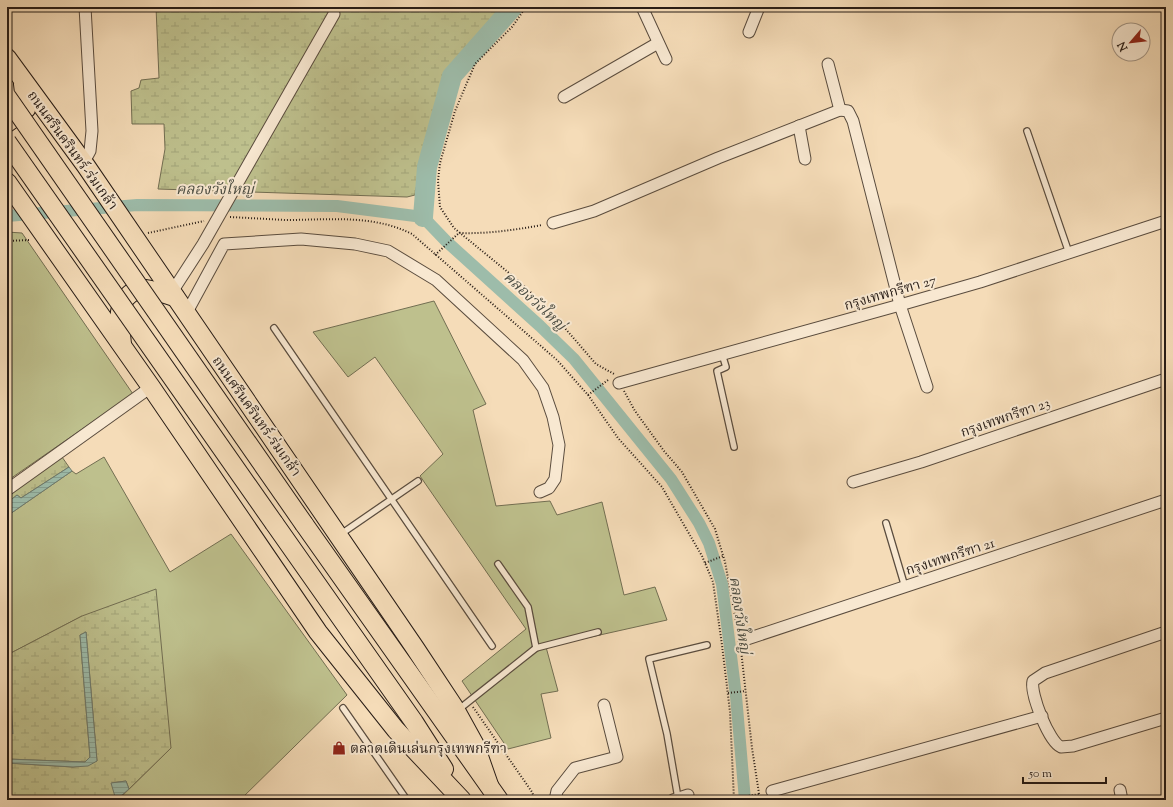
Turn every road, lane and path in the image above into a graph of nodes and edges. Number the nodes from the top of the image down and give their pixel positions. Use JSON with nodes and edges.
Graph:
{"nodes":[{"id":1,"x":85,"y":7,"type":"edge"},
{"id":2,"x":526,"y":7,"type":"edge"},
{"id":3,"x":642,"y":7,"type":"edge"},
{"id":4,"x":759,"y":7,"type":"edge"},
{"id":5,"x":334,"y":14,"type":"dead end"},
{"id":6,"x":749,"y":32,"type":"dead end"},
{"id":7,"x":658,"y":43,"type":"junction"},
{"id":8,"x":7,"y":58,"type":"edge"},
{"id":9,"x":666,"y":59,"type":"dead end"},
{"id":10,"x":828,"y":64,"type":"dead end"},
{"id":11,"x":23,"y":81,"type":"junction"},
{"id":12,"x":7,"y":96,"type":"edge"},
{"id":13,"x":564,"y":97,"type":"dead end"},
{"id":14,"x":840,"y":110,"type":"junction"},
{"id":15,"x":7,"y":123,"type":"edge"},
{"id":16,"x":799,"y":126,"type":"junction"},
{"id":17,"x":1027,"y":131,"type":"dead end"},
{"id":18,"x":7,"y":142,"type":"edge"},
{"id":19,"x":806,"y":159,"type":"dead end"},
{"id":20,"x":84,"y":165,"type":"junction"},
{"id":21,"x":7,"y":182,"type":"edge"},
{"id":22,"x":227,"y":217,"type":"dead end"},
{"id":23,"x":205,"y":221,"type":"dead end"},
{"id":24,"x":1166,"y":221,"type":"edge"},
{"id":25,"x":553,"y":223,"type":"joint"},
{"id":26,"x":459,"y":233,"type":"junction"},
{"id":27,"x":37,"y":240,"type":"dead end"},
{"id":28,"x":144,"y":240,"type":"junction"},
{"id":29,"x":7,"y":241,"type":"edge"},
{"id":30,"x":1069,"y":253,"type":"junction"},
{"id":31,"x":435,"y":255,"type":"junction"},
{"id":32,"x":173,"y":294,"type":"junction"},
{"id":33,"x":900,"y":305,"type":"junction"},
{"id":34,"x":186,"y":314,"type":"junction"},
{"id":35,"x":274,"y":328,"type":"dead end"},
{"id":36,"x":122,"y":346,"type":"junction"},
{"id":37,"x":722,"y":354,"type":"junction"},
{"id":38,"x":617,"y":379,"type":"junction"},
{"id":39,"x":1166,"y":379,"type":"edge"},
{"id":40,"x":151,"y":387,"type":"junction"},
{"id":41,"x":927,"y":387,"type":"dead end"},
{"id":42,"x":588,"y":395,"type":"junction"},
{"id":43,"x":734,"y":447,"type":"dead end"},
{"id":44,"x":418,"y":482,"type":"dead end"},
{"id":45,"x":853,"y":482,"type":"dead end"},
{"id":46,"x":7,"y":490,"type":"edge"},
{"id":47,"x":540,"y":492,"type":"dead end"},
{"id":48,"x":392,"y":500,"type":"junction"},
{"id":49,"x":1166,"y":500,"type":"edge"},
{"id":50,"x":886,"y":522,"type":"dead end"},
{"id":51,"x":339,"y":535,"type":"junction"},
{"id":52,"x":723,"y":556,"type":"junction"},
{"id":53,"x":705,"y":562,"type":"junction"},
{"id":54,"x":498,"y":564,"type":"dead end"},
{"id":55,"x":905,"y":587,"type":"junction"},
{"id":56,"x":598,"y":632,"type":"dead end"},
{"id":57,"x":1166,"y":632,"type":"edge"},
{"id":58,"x":741,"y":642,"type":"junction"},
{"id":59,"x":707,"y":645,"type":"dead end"},
{"id":60,"x":492,"y":646,"type":"dead end"},
{"id":61,"x":536,"y":648,"type":"junction"},
{"id":62,"x":746,"y":691,"type":"junction"},
{"id":63,"x":728,"y":693,"type":"junction"},
{"id":64,"x":604,"y":705,"type":"dead end"},
{"id":65,"x":344,"y":708,"type":"dead end"},
{"id":66,"x":456,"y":711,"type":"junction"},
{"id":67,"x":1042,"y":716,"type":"junction"},
{"id":68,"x":1166,"y":718,"type":"edge"},
{"id":69,"x":489,"y":785,"type":"junction"},
{"id":70,"x":532,"y":792,"type":"dead end"},
{"id":71,"x":769,"y":792,"type":"joint"},
{"id":72,"x":760,"y":794,"type":"junction"},
{"id":73,"x":680,"y":798,"type":"edge"},
{"id":74,"x":734,"y":799,"type":"edge"},
{"id":75,"x":407,"y":800,"type":"edge"},
{"id":76,"x":462,"y":800,"type":"edge"},
{"id":77,"x":499,"y":800,"type":"edge"},
{"id":78,"x":535,"y":800,"type":"edge"},
{"id":79,"x":554,"y":800,"type":"edge"},
{"id":80,"x":760,"y":800,"type":"edge"}],
"edges":[{"from":1,"to":20,"type":"street"},
{"from":2,"to":26,"type":"path"},
{"from":3,"to":7,"type":"street"},
{"from":4,"to":6,"type":"street"},
{"from":5,"to":32,"type":"street"},
{"from":7,"to":9,"type":"street"},
{"from":7,"to":13,"type":"street"},
{"from":8,"to":11,"type":"main road","name":"ถนนศรีนครินทร์-ร่มเกล้า"},
{"from":10,"to":14,"type":"street"},
{"from":11,"to":15,"type":"main road"},
{"from":11,"to":20,"type":"main road","name":"ถนนศรีนครินทร์-ร่มเกล้า"},
{"from":12,"to":69,"type":"main road","name":"ถนนศรีนครินทร์-ร่มเกล้า","bridge":true},
{"from":14,"to":16,"type":"street"},
{"from":14,"to":33,"type":"street"},
{"from":16,"to":19,"type":"street"},
{"from":16,"to":25,"type":"street"},
{"from":17,"to":30,"type":"lane"},
{"from":18,"to":76,"type":"main road","bridge":true},
{"from":20,"to":28,"type":"main road","name":"ถนนศรีนครินทร์-ร่มเกล้า"},
{"from":21,"to":36,"type":"main road"},
{"from":22,"to":31,"type":"path"},
{"from":23,"to":28,"type":"path"},
{"from":24,"to":30,"type":"street","name":"กรุงเทพกรีฑา 27"},
{"from":25,"to":26,"type":"path"},
{"from":26,"to":31,"type":"path"},
{"from":26,"to":38,"type":"path"},
{"from":27,"to":29,"type":"path"},
{"from":28,"to":32,"type":"main road","name":"ถนนศรีนครินทร์-ร่มเกล้า"},
{"from":30,"to":33,"type":"street","name":"กรุงเทพกรีฑา 27"},
{"from":31,"to":42,"type":"path"},
{"from":32,"to":34,"type":"main road","name":"ถนนศรีนครินทร์-ร่มเกล้า"},
{"from":32,"to":36,"type":"main road"},
{"from":33,"to":37,"type":"street","name":"กรุงเทพกรีฑา 27"},
{"from":33,"to":41,"type":"street"},
{"from":34,"to":47,"type":"street"},
{"from":34,"to":51,"type":"main road","name":"ถนนศรีนครินทร์-ร่มเกล้า"},
{"from":35,"to":48,"type":"lane"},
{"from":36,"to":40,"type":"main road"},
{"from":37,"to":38,"type":"street","name":"กรุงเทพกรีฑา 27"},
{"from":37,"to":43,"type":"lane"},
{"from":38,"to":42,"type":"path"},
{"from":38,"to":52,"type":"path"},
{"from":39,"to":45,"type":"street","name":"กรุงเทพกรีฑา 23"},
{"from":40,"to":46,"type":"street"},
{"from":40,"to":76,"type":"main road"},
{"from":42,"to":53,"type":"path"},
{"from":44,"to":48,"type":"lane"},
{"from":48,"to":51,"type":"lane"},
{"from":48,"to":60,"type":"lane"},
{"from":49,"to":55,"type":"street","name":"กรุงเทพกรีฑา 21"},
{"from":50,"to":55,"type":"lane"},
{"from":51,"to":66,"type":"main road","name":"ถนนศรีนครินทร์-ร่มเกล้า"},
{"from":52,"to":53,"type":"path"},
{"from":52,"to":58,"type":"path"},
{"from":53,"to":63,"type":"path"},
{"from":54,"to":61,"type":"lane"},
{"from":55,"to":58,"type":"street","name":"กรุงเทพกรีฑา 21"},
{"from":56,"to":61,"type":"lane"},
{"from":57,"to":67,"type":"street"},
{"from":58,"to":62,"type":"path"},
{"from":59,"to":73,"type":"lane"},
{"from":61,"to":66,"type":"lane"},
{"from":62,"to":63,"type":"path"},
{"from":62,"to":72,"type":"path"},
{"from":63,"to":74,"type":"path"},
{"from":64,"to":79,"type":"street"},
{"from":65,"to":75,"type":"lane"},
{"from":66,"to":69,"type":"main road","name":"ถนนศรีนครินทร์-ร่มเกล้า"},
{"from":67,"to":68,"type":"street"},
{"from":67,"to":71,"type":"street"},
{"from":69,"to":77,"type":"main road","name":"ถนนศรีนครินทร์-ร่มเกล้า"},
{"from":70,"to":78,"type":"path"},
{"from":71,"to":72,"type":"path"},
{"from":72,"to":74,"type":"path"},
{"from":72,"to":80,"type":"path"}]}
